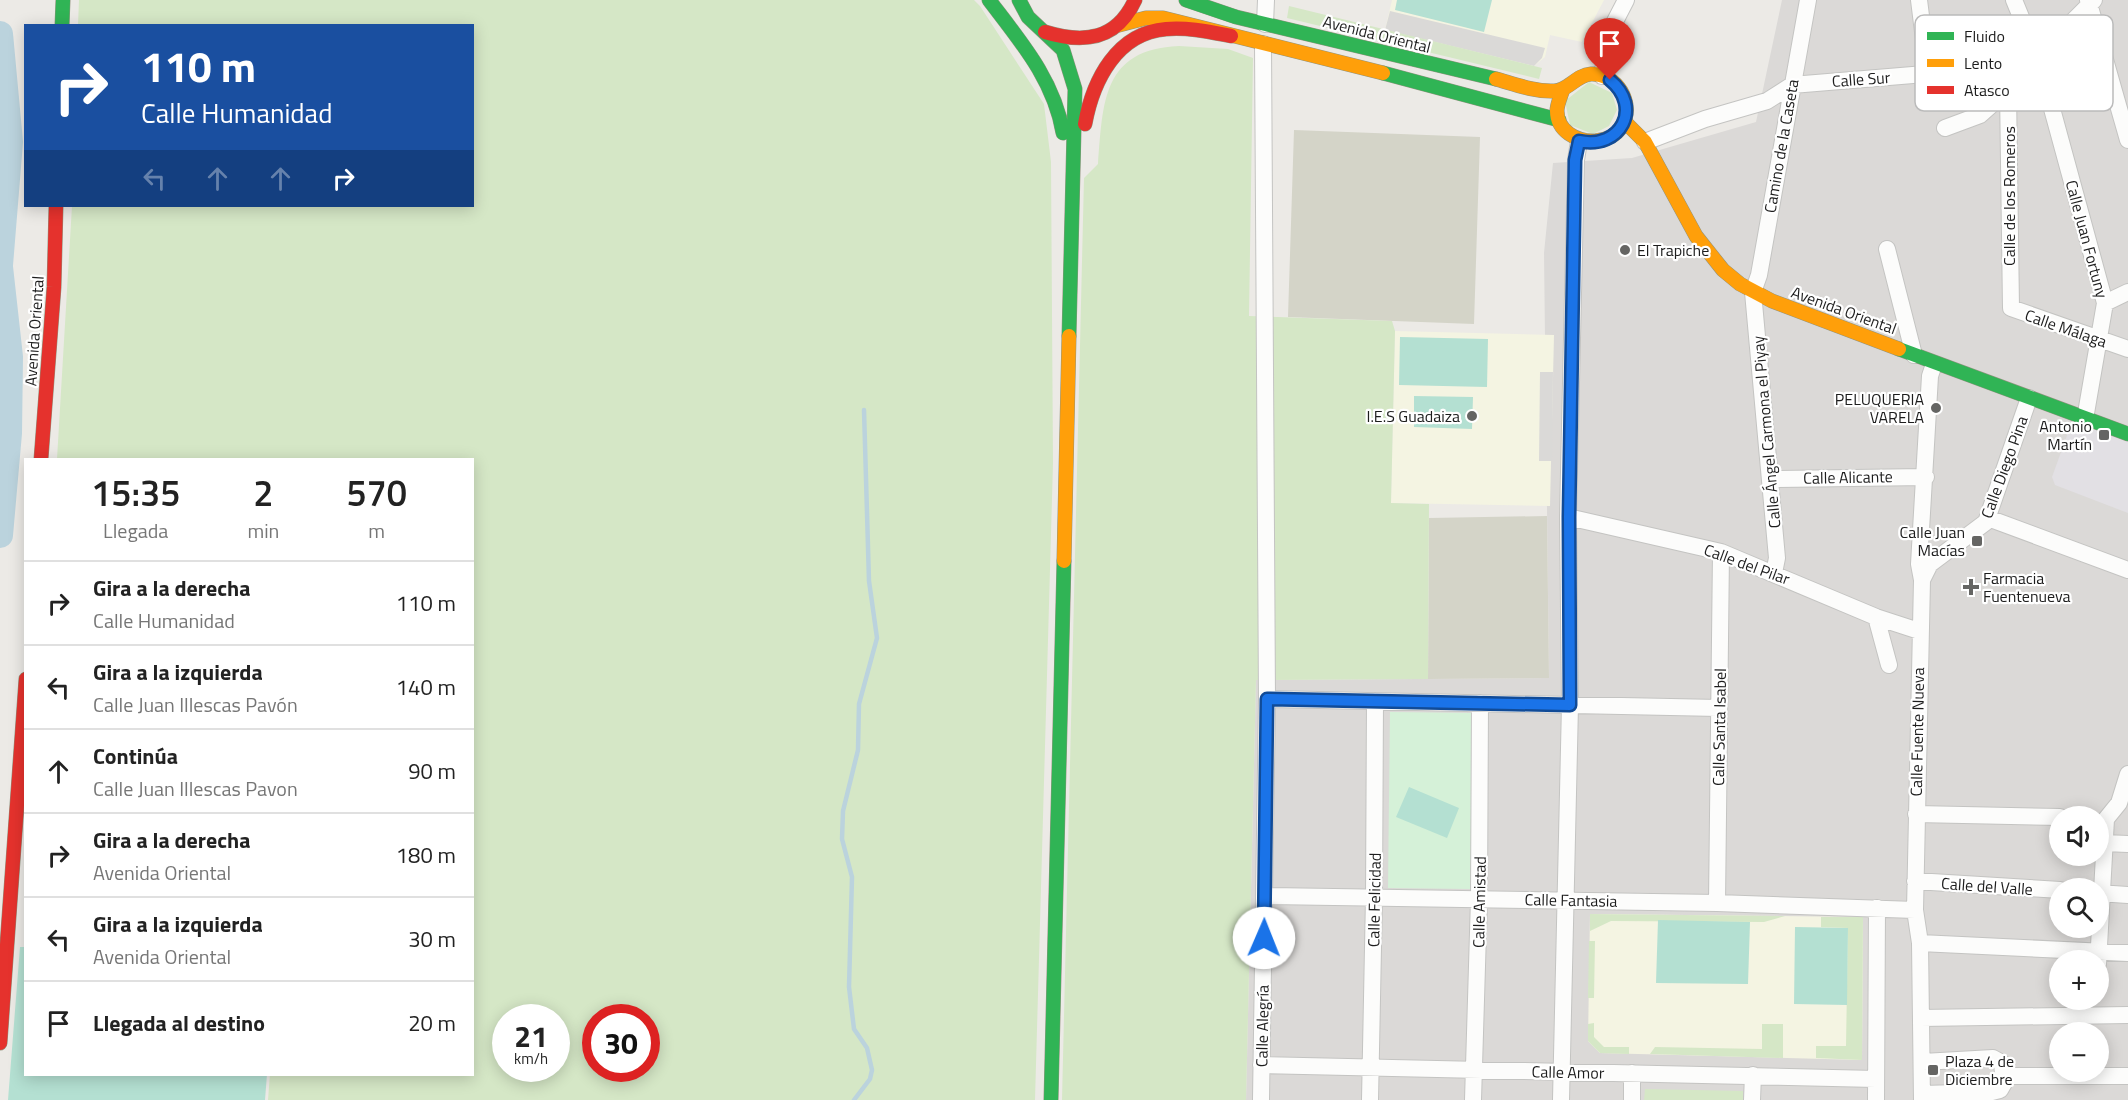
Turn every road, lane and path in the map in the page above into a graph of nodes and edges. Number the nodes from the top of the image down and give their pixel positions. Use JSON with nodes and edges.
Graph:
{"nodes":[{"id":1,"x":63,"y":0,"type":"edge"},
{"id":2,"x":989,"y":0,"type":"edge"},
{"id":3,"x":1019,"y":0,"type":"edge"},
{"id":4,"x":1135,"y":0,"type":"edge"},
{"id":5,"x":1186,"y":0,"type":"edge"},
{"id":6,"x":1209,"y":0,"type":"edge"},
{"id":7,"x":1266,"y":0,"type":"edge"},
{"id":8,"x":1626,"y":0,"type":"edge"},
{"id":9,"x":1808,"y":0,"type":"edge"},
{"id":10,"x":1919,"y":0,"type":"edge"},
{"id":11,"x":2014,"y":0,"type":"edge"},
{"id":12,"x":2090,"y":2,"type":"edge"},
{"id":13,"x":1223,"y":13,"type":"junction"},
{"id":14,"x":1921,"y":15,"type":"edge"},
{"id":15,"x":2020,"y":15,"type":"edge"},
{"id":16,"x":2078,"y":15,"type":"edge"},
{"id":17,"x":62,"y":24,"type":"edge"},
{"id":18,"x":1265,"y":24,"type":"junction"},
{"id":19,"x":1119,"y":25,"type":"junction"},
{"id":20,"x":1045,"y":32,"type":"junction"},
{"id":21,"x":1103,"y":34,"type":"junction"},
{"id":22,"x":1231,"y":36,"type":"junction"},
{"id":23,"x":1263,"y":44,"type":"junction"},
{"id":24,"x":1090,"y":50,"type":"dead end"},
{"id":25,"x":1082,"y":66,"type":"dead end"},
{"id":26,"x":1602,"y":76,"type":"junction"},
{"id":27,"x":1915,"y":76,"type":"edge"},
{"id":28,"x":1791,"y":85,"type":"junction"},
{"id":29,"x":2113,"y":86,"type":"edge"},
{"id":30,"x":1075,"y":89,"type":"junction"},
{"id":31,"x":1563,"y":89,"type":"junction"},
{"id":32,"x":1984,"y":111,"type":"edge"},
{"id":33,"x":2008,"y":111,"type":"edge"},
{"id":34,"x":2052,"y":111,"type":"edge"},
{"id":35,"x":1559,"y":120,"type":"junction"},
{"id":36,"x":1624,"y":121,"type":"junction"},
{"id":37,"x":1945,"y":128,"type":"dead end"},
{"id":38,"x":2128,"y":140,"type":"edge"},
{"id":39,"x":1579,"y":141,"type":"junction"},
{"id":40,"x":1645,"y":142,"type":"junction"},
{"id":41,"x":1073,"y":163,"type":"junction"},
{"id":42,"x":56,"y":207,"type":"edge"},
{"id":43,"x":1887,"y":249,"type":"dead end"},
{"id":44,"x":1753,"y":292,"type":"junction"},
{"id":45,"x":2128,"y":292,"type":"edge"},
{"id":46,"x":2010,"y":302,"type":"joint"},
{"id":47,"x":2105,"y":303,"type":"junction"},
{"id":48,"x":2100,"y":340,"type":"junction"},
{"id":49,"x":2128,"y":349,"type":"edge"},
{"id":50,"x":1914,"y":355,"type":"junction"},
{"id":51,"x":1934,"y":364,"type":"junction"},
{"id":52,"x":2029,"y":398,"type":"junction"},
{"id":53,"x":2085,"y":419,"type":"junction"},
{"id":54,"x":2128,"y":434,"type":"edge"},
{"id":55,"x":41,"y":458,"type":"edge"},
{"id":56,"x":1926,"y":477,"type":"junction"},
{"id":57,"x":1771,"y":479,"type":"junction"},
{"id":58,"x":1569,"y":517,"type":"junction"},
{"id":59,"x":1988,"y":518,"type":"junction"},
{"id":60,"x":1721,"y":552,"type":"junction"},
{"id":61,"x":2128,"y":570,"type":"edge"},
{"id":62,"x":1774,"y":573,"type":"junction"},
{"id":63,"x":1922,"y":580,"type":"junction"},
{"id":64,"x":1876,"y":617,"type":"junction"},
{"id":65,"x":1919,"y":631,"type":"junction"},
{"id":66,"x":1888,"y":665,"type":"dead end"},
{"id":67,"x":1267,"y":699,"type":"junction"},
{"id":68,"x":1375,"y":701,"type":"junction"},
{"id":69,"x":1480,"y":703,"type":"junction"},
{"id":70,"x":1570,"y":705,"type":"junction"},
{"id":71,"x":24,"y":707,"type":"edge"},
{"id":72,"x":1719,"y":708,"type":"junction"},
{"id":73,"x":2128,"y":774,"type":"edge"},
{"id":74,"x":2124,"y":804,"type":"edge"},
{"id":75,"x":1916,"y":814,"type":"junction"},
{"id":76,"x":2109,"y":814,"type":"edge"},
{"id":77,"x":2049,"y":817,"type":"edge"},
{"id":78,"x":2109,"y":843,"type":"edge"},
{"id":79,"x":2128,"y":844,"type":"edge"},
{"id":80,"x":1915,"y":881,"type":"junction"},
{"id":81,"x":2049,"y":889,"type":"edge"},
{"id":82,"x":2109,"y":894,"type":"edge"},
{"id":83,"x":2128,"y":895,"type":"edge"},
{"id":84,"x":1265,"y":896,"type":"junction"},
{"id":85,"x":1374,"y":897,"type":"junction"},
{"id":86,"x":1479,"y":899,"type":"junction"},
{"id":87,"x":1566,"y":900,"type":"junction"},
{"id":88,"x":1717,"y":903,"type":"junction"},
{"id":89,"x":1877,"y":908,"type":"junction"},
{"id":90,"x":1915,"y":910,"type":"junction"},
{"id":91,"x":1920,"y":944,"type":"junction"},
{"id":92,"x":2128,"y":953,"type":"edge"},
{"id":93,"x":2049,"y":954,"type":"edge"},
{"id":94,"x":2109,"y":956,"type":"edge"},
{"id":95,"x":2049,"y":1010,"type":"edge"},
{"id":96,"x":2108,"y":1010,"type":"edge"},
{"id":97,"x":2128,"y":1015,"type":"edge"},
{"id":98,"x":1921,"y":1018,"type":"junction"},
{"id":99,"x":0,"y":1043,"type":"edge"},
{"id":100,"x":1923,"y":1062,"type":"junction"},
{"id":101,"x":1261,"y":1065,"type":"junction"},
{"id":102,"x":1370,"y":1068,"type":"junction"},
{"id":103,"x":1473,"y":1070,"type":"junction"},
{"id":104,"x":1561,"y":1071,"type":"junction"},
{"id":105,"x":1632,"y":1073,"type":"junction"},
{"id":106,"x":1753,"y":1076,"type":"junction"},
{"id":107,"x":2004,"y":1076,"type":"junction"},
{"id":108,"x":2128,"y":1076,"type":"edge"},
{"id":109,"x":1876,"y":1078,"type":"junction"},
{"id":110,"x":1923,"y":1097,"type":"edge"},
{"id":111,"x":1051,"y":1100,"type":"edge"},
{"id":112,"x":1261,"y":1100,"type":"edge"},
{"id":113,"x":1370,"y":1100,"type":"edge"},
{"id":114,"x":1473,"y":1100,"type":"edge"},
{"id":115,"x":1560,"y":1100,"type":"edge"},
{"id":116,"x":1632,"y":1100,"type":"edge"},
{"id":117,"x":1752,"y":1100,"type":"edge"},
{"id":118,"x":1876,"y":1100,"type":"edge"}],
"edges":[{"from":1,"to":17,"type":"street"},
{"from":2,"to":41,"type":"street"},
{"from":3,"to":20,"type":"street"},
{"from":4,"to":19,"type":"street"},
{"from":5,"to":13,"type":"street","name":"Avenida Oriental"},
{"from":6,"to":13,"type":"street"},
{"from":7,"to":18,"type":"street"},
{"from":8,"to":26,"type":"street"},
{"from":9,"to":28,"type":"street","name":"Camino de la Caseta"},
{"from":10,"to":14,"type":"street","name":"Calle Sur"},
{"from":11,"to":15,"type":"street","name":"Calle Juan Fortuny"},
{"from":12,"to":16,"type":"street"},
{"from":13,"to":18,"type":"street","name":"Avenida Oriental"},
{"from":18,"to":31,"type":"street","name":"Avenida Oriental"},
{"from":19,"to":21,"type":"street"},
{"from":19,"to":22,"type":"street"},
{"from":20,"to":21,"type":"street"},
{"from":20,"to":30,"type":"street"},
{"from":21,"to":24,"type":"street"},
{"from":22,"to":23,"type":"street"},
{"from":22,"to":41,"type":"street"},
{"from":23,"to":35,"type":"street"},
{"from":23,"to":67,"type":"street","name":"Calle Alegría"},
{"from":25,"to":30,"type":"street"},
{"from":26,"to":31,"type":"street","name":"Avenida Oriental"},
{"from":26,"to":36,"type":"street"},
{"from":27,"to":28,"type":"street","name":"Calle Sur"},
{"from":28,"to":40,"type":"street"},
{"from":28,"to":44,"type":"street","name":"Camino de la Caseta"},
{"from":29,"to":38,"type":"street"},
{"from":30,"to":41,"type":"street"},
{"from":31,"to":35,"type":"street"},
{"from":32,"to":37,"type":"street"},
{"from":33,"to":46,"type":"street","name":"Calle de los Romeros"},
{"from":34,"to":47,"type":"street","name":"Calle Juan Fortuny"},
{"from":35,"to":39,"type":"street"},
{"from":36,"to":39,"type":"street"},
{"from":36,"to":40,"type":"street","name":"Avenida Oriental"},
{"from":39,"to":58,"type":"street"},
{"from":40,"to":44,"type":"street","name":"Avenida Oriental"},
{"from":41,"to":111,"type":"street"},
{"from":42,"to":55,"type":"street","name":"Avenida Oriental"},
{"from":43,"to":50,"type":"street"},
{"from":44,"to":50,"type":"street","name":"Avenida Oriental"},
{"from":44,"to":57,"type":"street","name":"Calle Ángel Carmona el Piyay"},
{"from":45,"to":47,"type":"street"},
{"from":46,"to":48,"type":"street","name":"Calle Málaga"},
{"from":47,"to":48,"type":"street","name":"Calle Juan Fortuny"},
{"from":48,"to":49,"type":"street","name":"Calle Málaga"},
{"from":48,"to":53,"type":"street","name":"Calle Juan Fortuny"},
{"from":50,"to":51,"type":"street","name":"Avenida Oriental"},
{"from":51,"to":52,"type":"street","name":"Avenida Oriental"},
{"from":51,"to":56,"type":"street","name":"Calle Fuente Nueva"},
{"from":52,"to":53,"type":"street","name":"Avenida Oriental"},
{"from":52,"to":59,"type":"street","name":"Calle Diego Pina"},
{"from":53,"to":54,"type":"street","name":"Avenida Oriental"},
{"from":56,"to":57,"type":"street","name":"Calle Alicante"},
{"from":56,"to":63,"type":"street","name":"Calle Fuente Nueva"},
{"from":57,"to":62,"type":"street","name":"Calle Ángel Carmona el Piyay"},
{"from":58,"to":60,"type":"street","name":"Calle del Pilar"},
{"from":58,"to":70,"type":"street"},
{"from":59,"to":61,"type":"street"},
{"from":59,"to":63,"type":"street","name":"Calle Diego Pina"},
{"from":60,"to":62,"type":"street","name":"Calle del Pilar"},
{"from":60,"to":72,"type":"street","name":"Calle Santa Isabel"},
{"from":62,"to":64,"type":"street","name":"Calle del Pilar"},
{"from":63,"to":65,"type":"street","name":"Calle Fuente Nueva"},
{"from":64,"to":65,"type":"street","name":"Calle del Pilar"},
{"from":64,"to":66,"type":"street","name":"Calle Fuente Nueva"},
{"from":65,"to":75,"type":"street","name":"Calle Fuente Nueva"},
{"from":67,"to":68,"type":"street"},
{"from":67,"to":84,"type":"street","name":"Calle Alegría"},
{"from":68,"to":69,"type":"street"},
{"from":68,"to":85,"type":"street","name":"Calle Felicidad"},
{"from":69,"to":70,"type":"street"},
{"from":69,"to":86,"type":"street","name":"Calle Amistad"},
{"from":70,"to":72,"type":"street"},
{"from":70,"to":87,"type":"street"},
{"from":71,"to":99,"type":"street"},
{"from":72,"to":88,"type":"street","name":"Calle Santa Isabel"},
{"from":73,"to":74,"type":"street"},
{"from":74,"to":76,"type":"street"},
{"from":75,"to":77,"type":"street"},
{"from":75,"to":80,"type":"street","name":"Calle Fuente Nueva"},
{"from":78,"to":79,"type":"street"},
{"from":80,"to":81,"type":"street","name":"Calle del Valle"},
{"from":80,"to":90,"type":"street","name":"Calle Fuente Nueva"},
{"from":82,"to":83,"type":"street"},
{"from":84,"to":85,"type":"street","name":"Calle Fantasia"},
{"from":84,"to":101,"type":"street","name":"Calle Alegría"},
{"from":85,"to":86,"type":"street","name":"Calle Fantasia"},
{"from":85,"to":102,"type":"street","name":"Calle Felicidad"},
{"from":86,"to":87,"type":"street","name":"Calle Fantasia"},
{"from":86,"to":103,"type":"street","name":"Calle Amistad"},
{"from":87,"to":88,"type":"street","name":"Calle Fantasia"},
{"from":87,"to":104,"type":"street"},
{"from":88,"to":89,"type":"street","name":"Calle Fantasia"},
{"from":89,"to":90,"type":"street","name":"Calle Fantasia"},
{"from":89,"to":109,"type":"street"},
{"from":90,"to":91,"type":"street","name":"Calle Fuente Nueva"},
{"from":91,"to":93,"type":"street"},
{"from":91,"to":98,"type":"street","name":"Calle Fuente Nueva"},
{"from":92,"to":94,"type":"street"},
{"from":95,"to":98,"type":"street"},
{"from":96,"to":97,"type":"street"},
{"from":98,"to":100,"type":"street","name":"Calle Fuente Nueva"},
{"from":100,"to":107,"type":"street"},
{"from":100,"to":110,"type":"street","name":"Calle Fuente Nueva"},
{"from":101,"to":102,"type":"street","name":"Calle Amor"},
{"from":101,"to":112,"type":"street","name":"Calle Alegría"},
{"from":102,"to":103,"type":"street","name":"Calle Amor"},
{"from":102,"to":113,"type":"street","name":"Calle Felicidad"},
{"from":103,"to":104,"type":"street","name":"Calle Amor"},
{"from":103,"to":114,"type":"street","name":"Calle Amistad"},
{"from":104,"to":105,"type":"street","name":"Calle Amor"},
{"from":104,"to":115,"type":"street"},
{"from":105,"to":106,"type":"street","name":"Calle Amor"},
{"from":105,"to":116,"type":"street"},
{"from":106,"to":109,"type":"street","name":"Calle Amor"},
{"from":106,"to":117,"type":"street"},
{"from":107,"to":108,"type":"street"},
{"from":107,"to":110,"type":"street"},
{"from":109,"to":118,"type":"street"}]}
